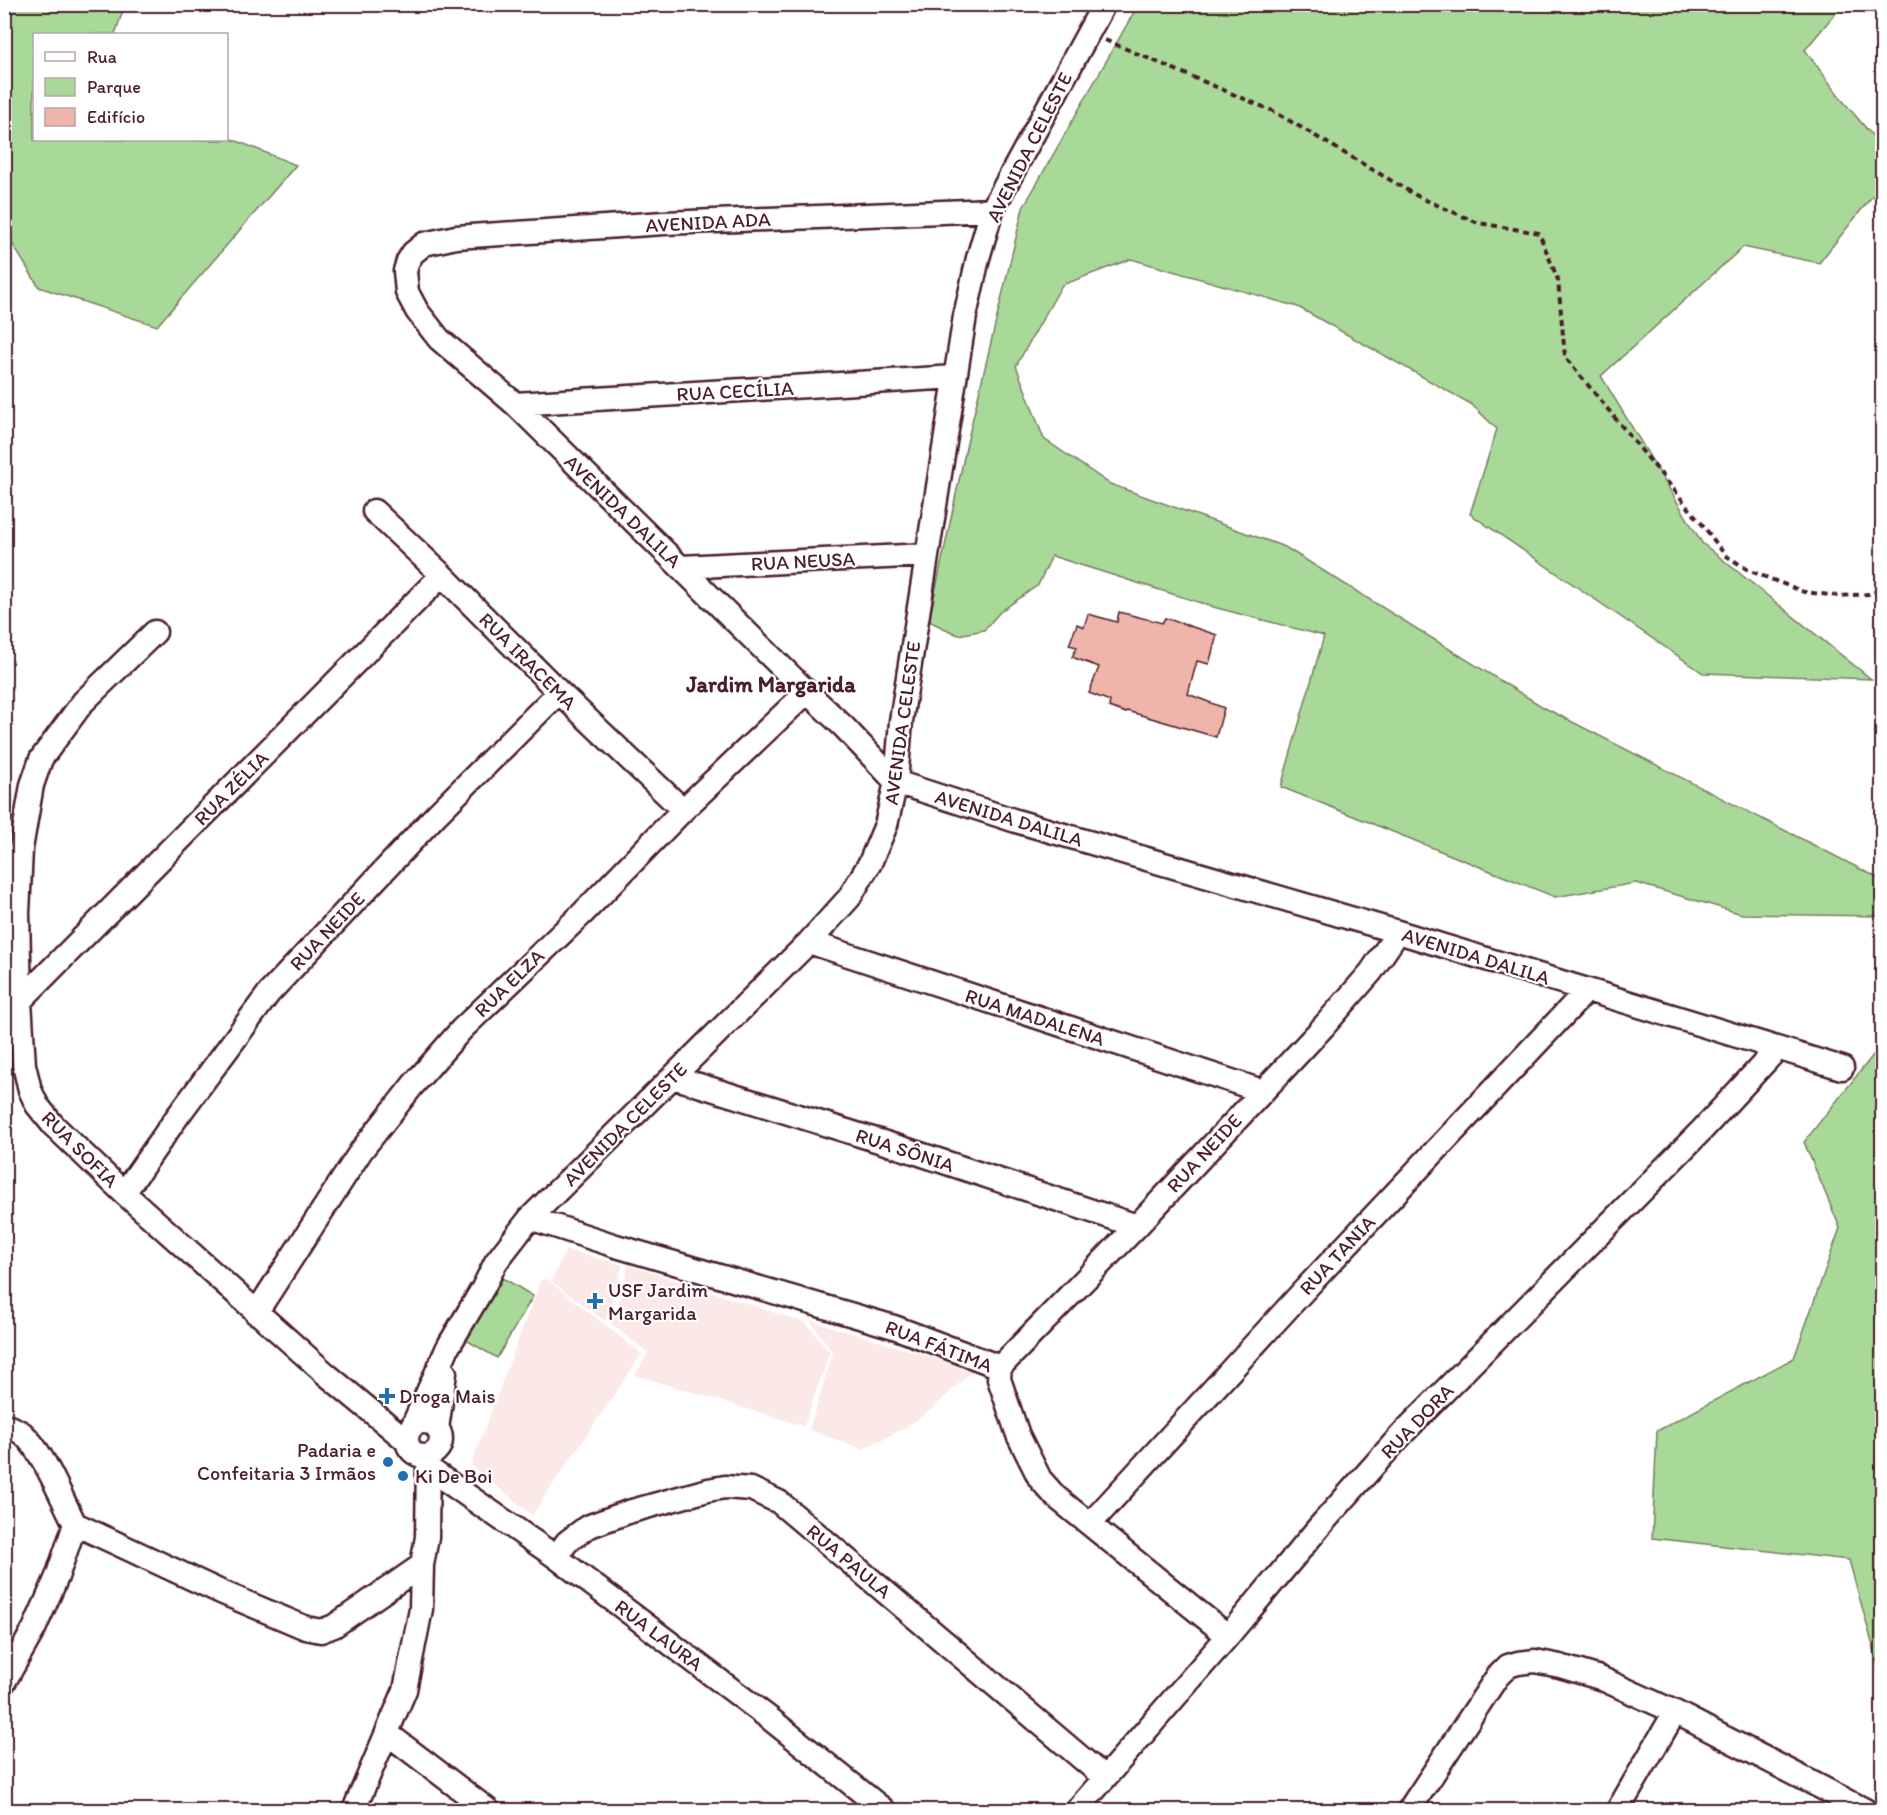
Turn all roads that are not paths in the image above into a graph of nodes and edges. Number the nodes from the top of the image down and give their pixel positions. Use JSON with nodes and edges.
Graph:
{"nodes":[{"id":1,"x":1104,"y":4,"type":"edge"},
{"id":2,"x":992,"y":210,"type":"junction"},
{"id":3,"x":424,"y":244,"type":"joint"},
{"id":4,"x":955,"y":377,"type":"junction"},
{"id":5,"x":515,"y":404,"type":"junction"},
{"id":6,"x":374,"y":511,"type":"dead end"},
{"id":7,"x":926,"y":555,"type":"junction"},
{"id":8,"x":681,"y":567,"type":"junction"},
{"id":9,"x":442,"y":575,"type":"junction"},
{"id":10,"x":154,"y":632,"type":"dead end"},
{"id":11,"x":559,"y":692,"type":"junction"},
{"id":12,"x":807,"y":692,"type":"junction"},
{"id":13,"x":896,"y":782,"type":"junction"},
{"id":14,"x":683,"y":810,"type":"junction"},
{"id":15,"x":1398,"y":932,"type":"junction"},
{"id":16,"x":809,"y":942,"type":"junction"},
{"id":17,"x":1587,"y":990,"type":"junction"},
{"id":18,"x":20,"y":1001,"type":"junction"},
{"id":19,"x":1777,"y":1049,"type":"junction"},
{"id":20,"x":1842,"y":1068,"type":"dead end"},
{"id":21,"x":673,"y":1077,"type":"junction"},
{"id":22,"x":1262,"y":1091,"type":"junction"},
{"id":23,"x":124,"y":1194,"type":"junction"},
{"id":24,"x":530,"y":1218,"type":"junction"},
{"id":25,"x":1137,"y":1226,"type":"junction"},
{"id":26,"x":256,"y":1313,"type":"junction"},
{"id":27,"x":448,"y":1347,"type":"junction"},
{"id":28,"x":1000,"y":1367,"type":"junction"},
{"id":29,"x":4,"y":1425,"type":"edge"},
{"id":30,"x":438,"y":1429,"type":"junction"},
{"id":31,"x":410,"y":1433,"type":"junction"},
{"id":32,"x":428,"y":1461,"type":"junction"},
{"id":33,"x":75,"y":1524,"type":"junction"},
{"id":34,"x":1090,"y":1524,"type":"junction"},
{"id":35,"x":556,"y":1557,"type":"junction"},
{"id":36,"x":422,"y":1565,"type":"junction"},
{"id":37,"x":1228,"y":1636,"type":"junction"},
{"id":38,"x":4,"y":1682,"type":"edge"},
{"id":39,"x":1675,"y":1712,"type":"junction"},
{"id":40,"x":388,"y":1734,"type":"junction"},
{"id":41,"x":1105,"y":1778,"type":"junction"},
{"id":42,"x":354,"y":1810,"type":"edge"},
{"id":43,"x":488,"y":1810,"type":"edge"},
{"id":44,"x":884,"y":1810,"type":"edge"},
{"id":45,"x":1077,"y":1810,"type":"edge"},
{"id":46,"x":1409,"y":1810,"type":"edge"},
{"id":47,"x":1618,"y":1810,"type":"edge"},
{"id":48,"x":1864,"y":1810,"type":"edge"}],
"edges":[{"from":1,"to":2,"type":"street","name":"AVENIDA CELESTE"},
{"from":2,"to":3,"type":"street","name":"AVENIDA ADA"},
{"from":2,"to":4,"type":"street","name":"AVENIDA CELESTE"},
{"from":3,"to":5,"type":"street","name":"AVENIDA DALILA"},
{"from":4,"to":5,"type":"street","name":"RUA CECÍLIA"},
{"from":4,"to":7,"type":"street","name":"AVENIDA CELESTE"},
{"from":5,"to":8,"type":"street","name":"AVENIDA DALILA"},
{"from":6,"to":9,"type":"street","name":"RUA IRACEMA"},
{"from":7,"to":8,"type":"street","name":"RUA NEUSA"},
{"from":7,"to":13,"type":"street","name":"AVENIDA CELESTE"},
{"from":8,"to":12,"type":"street","name":"AVENIDA DALILA"},
{"from":9,"to":11,"type":"street","name":"RUA IRACEMA"},
{"from":9,"to":18,"type":"street","name":"RUA ZÉLIA"},
{"from":10,"to":18,"type":"street","name":"RUA SOFIA"},
{"from":11,"to":14,"type":"street","name":"RUA IRACEMA"},
{"from":11,"to":23,"type":"street","name":"RUA NEIDE"},
{"from":12,"to":13,"type":"street","name":"AVENIDA DALILA"},
{"from":12,"to":14,"type":"street","name":"RUA ELZA"},
{"from":13,"to":15,"type":"street","name":"AVENIDA DALILA"},
{"from":13,"to":16,"type":"street","name":"AVENIDA CELESTE"},
{"from":14,"to":26,"type":"street","name":"RUA ELZA"},
{"from":15,"to":17,"type":"street","name":"AVENIDA DALILA"},
{"from":15,"to":22,"type":"street","name":"RUA NEIDE"},
{"from":16,"to":21,"type":"street","name":"AVENIDA CELESTE"},
{"from":16,"to":22,"type":"street","name":"RUA MADALENA"},
{"from":17,"to":19,"type":"street","name":"AVENIDA DALILA"},
{"from":17,"to":34,"type":"street","name":"RUA TANIA"},
{"from":18,"to":23,"type":"street","name":"RUA SOFIA"},
{"from":19,"to":20,"type":"street","name":"AVENIDA DALILA"},
{"from":19,"to":37,"type":"street","name":"RUA DORA"},
{"from":21,"to":24,"type":"street","name":"AVENIDA CELESTE"},
{"from":21,"to":25,"type":"street","name":"RUA SÔNIA"},
{"from":22,"to":25,"type":"street","name":"RUA NEIDE"},
{"from":23,"to":26,"type":"street","name":"RUA SOFIA"},
{"from":24,"to":27,"type":"street","name":"AVENIDA CELESTE"},
{"from":24,"to":28,"type":"street","name":"RUA FÁTIMA"},
{"from":25,"to":28,"type":"street","name":"RUA NEIDE"},
{"from":26,"to":31,"type":"street","name":"RUA SOFIA"},
{"from":27,"to":30,"type":"street","name":"AVENIDA CELESTE"},
{"from":27,"to":31,"type":"street","name":"AVENIDA CELESTE"},
{"from":28,"to":34,"type":"street","name":"RUA FÁTIMA"},
{"from":29,"to":33,"type":"street"},
{"from":30,"to":31,"type":"street"},
{"from":30,"to":32,"type":"street"},
{"from":31,"to":32,"type":"street"},
{"from":32,"to":35,"type":"street","name":"RUA LAURA"},
{"from":32,"to":36,"type":"street"},
{"from":33,"to":36,"type":"street"},
{"from":33,"to":38,"type":"street"},
{"from":34,"to":37,"type":"street","name":"RUA FÁTIMA"},
{"from":35,"to":41,"type":"street","name":"RUA PAULA"},
{"from":35,"to":44,"type":"street","name":"RUA LAURA"},
{"from":36,"to":40,"type":"street"},
{"from":37,"to":41,"type":"street","name":"RUA DORA"},
{"from":39,"to":46,"type":"street"},
{"from":39,"to":47,"type":"street"},
{"from":39,"to":48,"type":"street"},
{"from":40,"to":42,"type":"street"},
{"from":40,"to":43,"type":"street"},
{"from":41,"to":45,"type":"street","name":"RUA DORA"}]}
